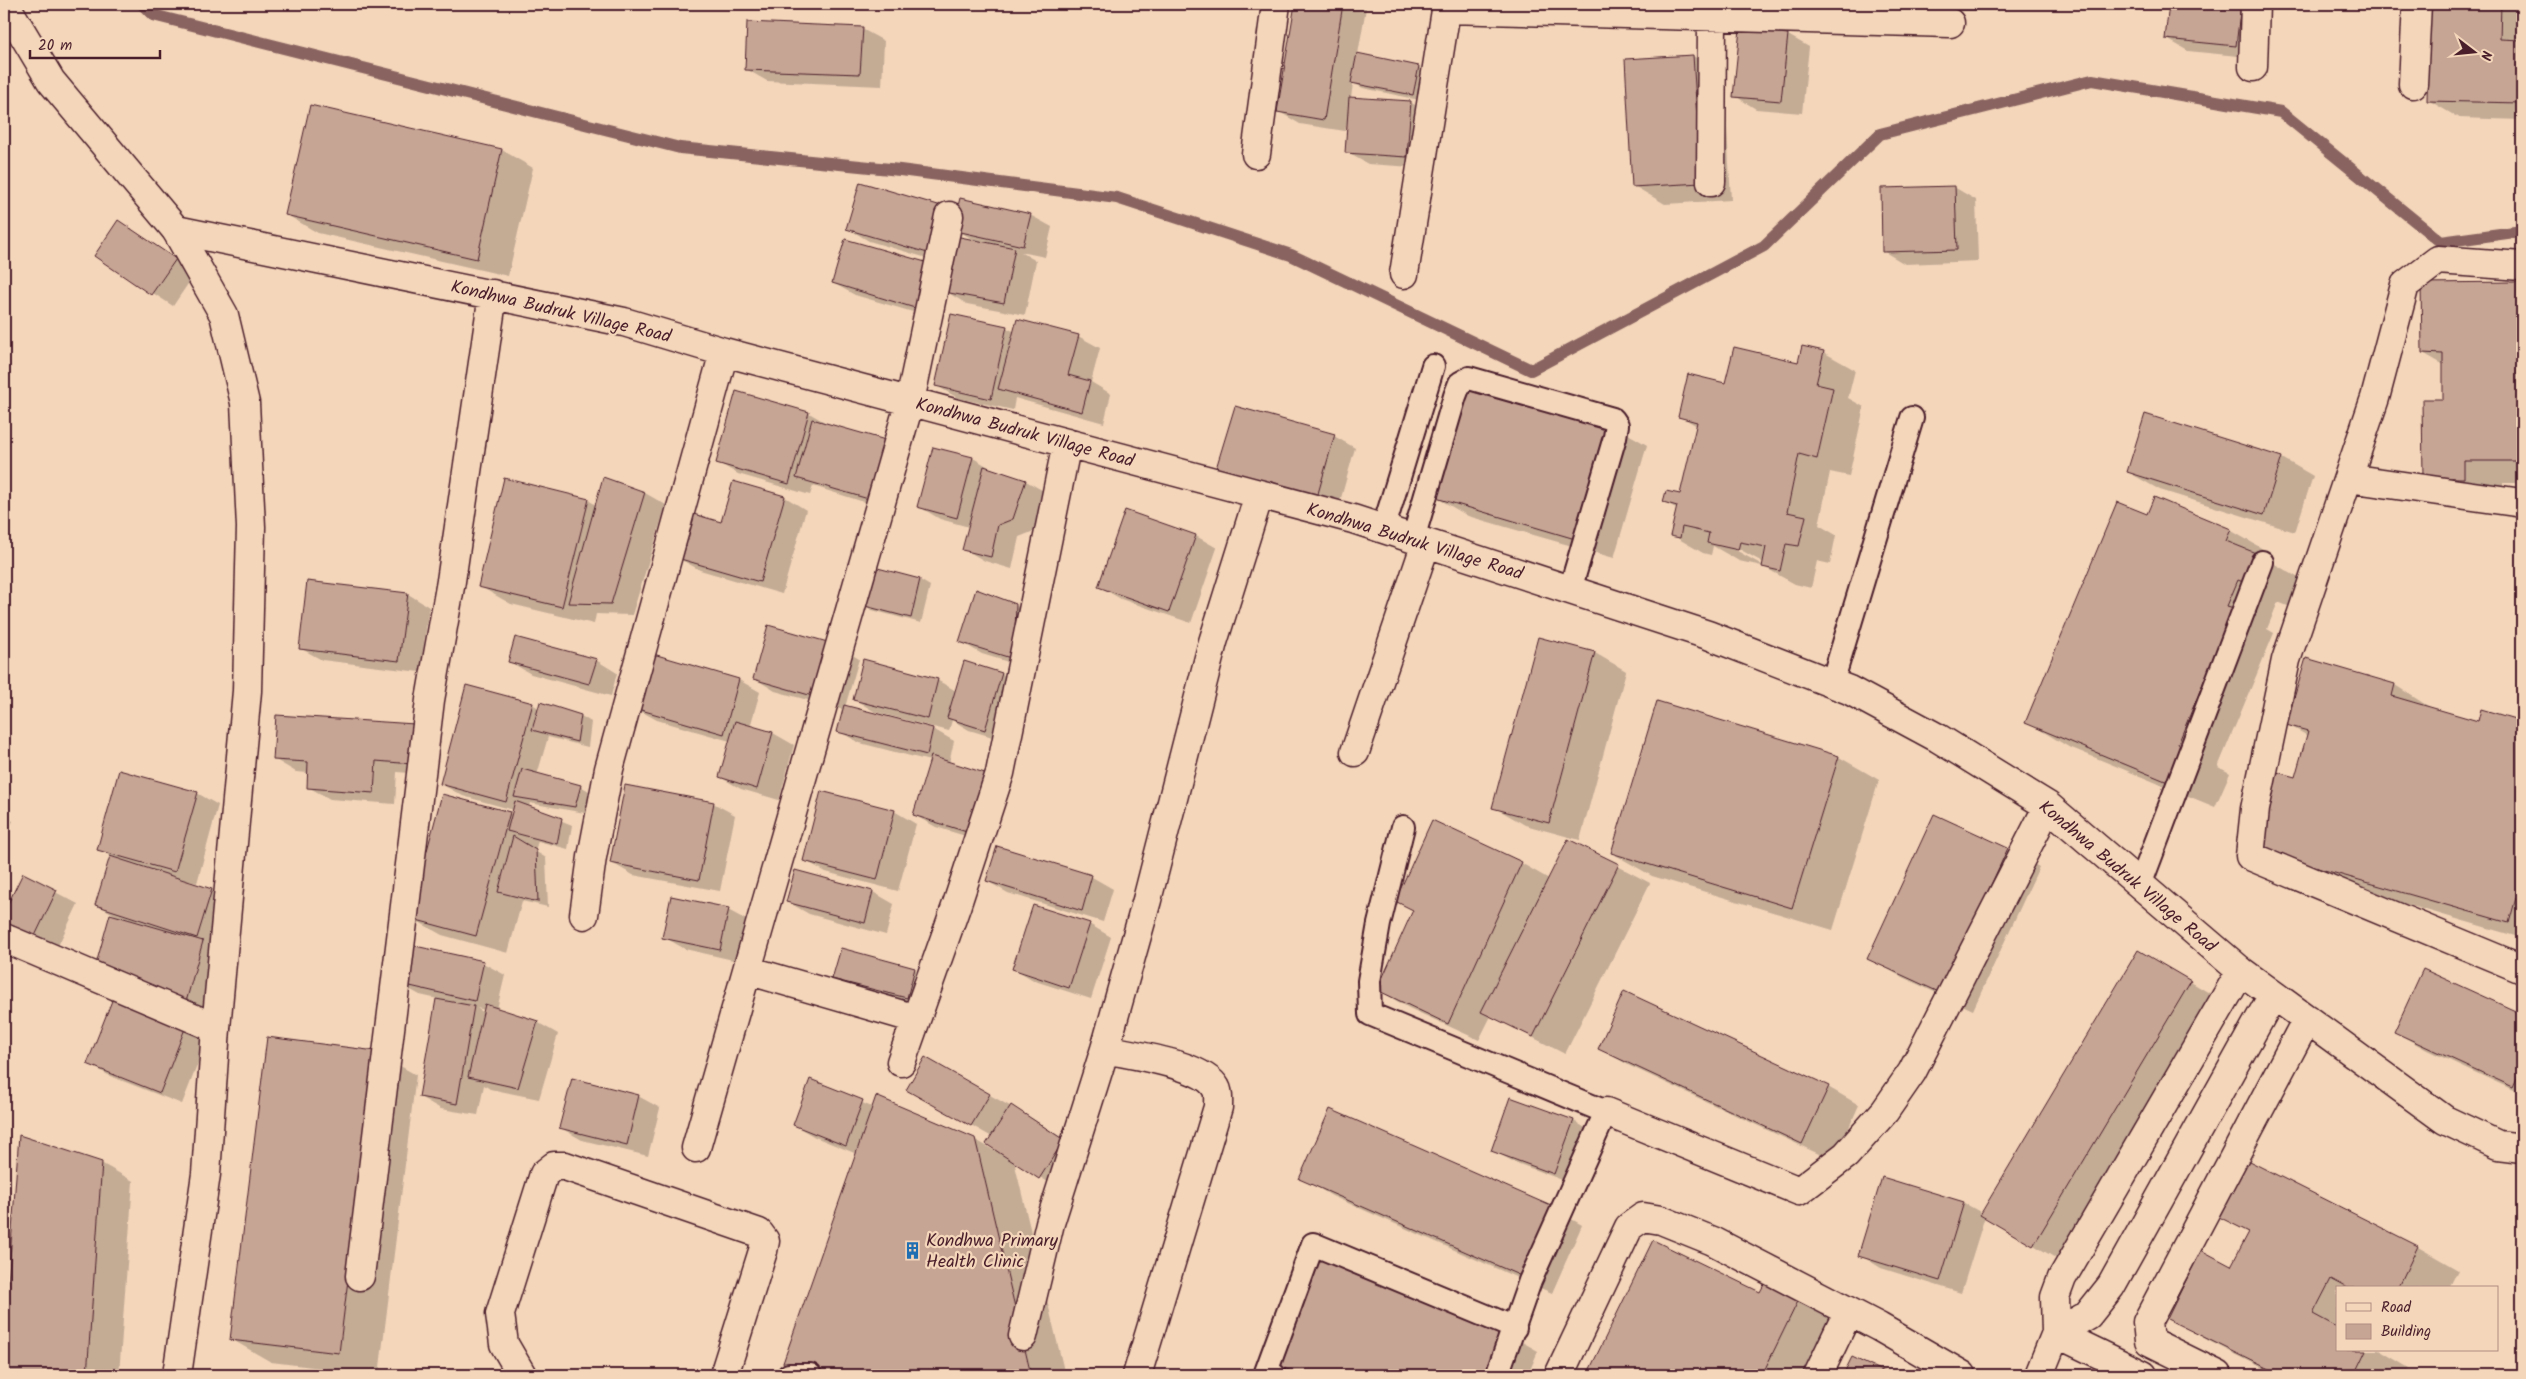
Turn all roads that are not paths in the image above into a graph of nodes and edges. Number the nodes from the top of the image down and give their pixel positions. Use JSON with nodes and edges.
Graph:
{"nodes":[{"id":1,"x":5,"y":4,"type":"edge"},
{"id":2,"x":1276,"y":4,"type":"edge"},
{"id":3,"x":2255,"y":4,"type":"edge"},
{"id":4,"x":2417,"y":4,"type":"edge"},
{"id":5,"x":1447,"y":6,"type":"edge"},
{"id":6,"x":1712,"y":17,"type":"junction"},
{"id":7,"x":1950,"y":23,"type":"dead end"},
{"id":8,"x":2253,"y":67,"type":"dead end"},
{"id":9,"x":2413,"y":84,"type":"dead end"},
{"id":10,"x":1256,"y":154,"type":"dead end"},
{"id":11,"x":1711,"y":182,"type":"dead end"},
{"id":12,"x":949,"y":216,"type":"dead end"},
{"id":13,"x":176,"y":230,"type":"junction"},
{"id":14,"x":2522,"y":266,"type":"edge"},
{"id":15,"x":1404,"y":274,"type":"dead end"},
{"id":16,"x":493,"y":294,"type":"junction"},
{"id":17,"x":724,"y":352,"type":"junction"},
{"id":18,"x":1432,"y":366,"type":"dead end"},
{"id":19,"x":910,"y":401,"type":"junction"},
{"id":20,"x":1912,"y":418,"type":"dead end"},
{"id":21,"x":1066,"y":443,"type":"junction"},
{"id":22,"x":2348,"y":478,"type":"junction"},
{"id":23,"x":1259,"y":495,"type":"junction"},
{"id":24,"x":2522,"y":503,"type":"edge"},
{"id":25,"x":1383,"y":530,"type":"junction"},
{"id":26,"x":1419,"y":541,"type":"junction"},
{"id":27,"x":2262,"y":562,"type":"dead end"},
{"id":28,"x":1570,"y":590,"type":"junction"},
{"id":29,"x":1832,"y":683,"type":"junction"},
{"id":30,"x":1355,"y":752,"type":"dead end"},
{"id":31,"x":2048,"y":806,"type":"junction"},
{"id":32,"x":1403,"y":827,"type":"dead end"},
{"id":33,"x":2140,"y":885,"type":"junction"},
{"id":34,"x":584,"y":915,"type":"dead end"},
{"id":35,"x":4,"y":938,"type":"edge"},
{"id":36,"x":2522,"y":969,"type":"edge"},
{"id":37,"x":747,"y":970,"type":"junction"},
{"id":38,"x":2241,"y":971,"type":"junction"},
{"id":39,"x":2272,"y":995,"type":"junction"},
{"id":40,"x":916,"y":1019,"type":"junction"},
{"id":41,"x":2306,"y":1019,"type":"junction"},
{"id":42,"x":216,"y":1028,"type":"junction"},
{"id":43,"x":1105,"y":1049,"type":"junction"},
{"id":44,"x":901,"y":1062,"type":"dead end"},
{"id":45,"x":1606,"y":1112,"type":"junction"},
{"id":46,"x":696,"y":1148,"type":"dead end"},
{"id":47,"x":2522,"y":1148,"type":"edge"},
{"id":48,"x":360,"y":1276,"type":"dead end"},
{"id":49,"x":1848,"y":1312,"type":"junction"},
{"id":50,"x":1516,"y":1328,"type":"junction"},
{"id":51,"x":2056,"y":1333,"type":"junction"},
{"id":52,"x":1023,"y":1336,"type":"dead end"},
{"id":53,"x":177,"y":1375,"type":"edge"},
{"id":54,"x":522,"y":1375,"type":"edge"},
{"id":55,"x":724,"y":1375,"type":"edge"},
{"id":56,"x":790,"y":1375,"type":"edge"},
{"id":57,"x":810,"y":1375,"type":"edge"},
{"id":58,"x":1137,"y":1375,"type":"edge"},
{"id":59,"x":1274,"y":1375,"type":"edge"},
{"id":60,"x":1497,"y":1375,"type":"edge"},
{"id":61,"x":1559,"y":1375,"type":"edge"},
{"id":62,"x":1818,"y":1375,"type":"edge"},
{"id":63,"x":1962,"y":1375,"type":"edge"},
{"id":64,"x":2039,"y":1375,"type":"edge"},
{"id":65,"x":2143,"y":1375,"type":"edge"},
{"id":66,"x":2218,"y":1375,"type":"edge"}],
"edges":[{"from":1,"to":13,"type":"street"},
{"from":2,"to":10,"type":"street"},
{"from":3,"to":8,"type":"street"},
{"from":4,"to":9,"type":"street"},
{"from":5,"to":6,"type":"street"},
{"from":5,"to":15,"type":"street"},
{"from":6,"to":7,"type":"street"},
{"from":6,"to":11,"type":"street"},
{"from":12,"to":19,"type":"street"},
{"from":13,"to":16,"type":"street","name":"Kondhwa Budruk Village Road"},
{"from":13,"to":42,"type":"street"},
{"from":14,"to":22,"type":"street"},
{"from":16,"to":17,"type":"street","name":"Kondhwa Budruk Village Road"},
{"from":16,"to":48,"type":"street"},
{"from":17,"to":19,"type":"street","name":"Kondhwa Budruk Village Road"},
{"from":17,"to":34,"type":"street"},
{"from":18,"to":25,"type":"lane"},
{"from":19,"to":21,"type":"street","name":"Kondhwa Budruk Village Road"},
{"from":19,"to":37,"type":"street"},
{"from":20,"to":29,"type":"lane"},
{"from":21,"to":23,"type":"street","name":"Kondhwa Budruk Village Road"},
{"from":21,"to":40,"type":"street"},
{"from":22,"to":24,"type":"street"},
{"from":22,"to":36,"type":"street"},
{"from":23,"to":25,"type":"street","name":"Kondhwa Budruk Village Road"},
{"from":23,"to":43,"type":"street"},
{"from":25,"to":26,"type":"street","name":"Kondhwa Budruk Village Road"},
{"from":26,"to":28,"type":"street","name":"Kondhwa Budruk Village Road"},
{"from":26,"to":28,"type":"lane"},
{"from":26,"to":30,"type":"street"},
{"from":27,"to":33,"type":"lane"},
{"from":28,"to":29,"type":"street","name":"Kondhwa Budruk Village Road"},
{"from":29,"to":31,"type":"street","name":"Kondhwa Budruk Village Road"},
{"from":31,"to":33,"type":"street","name":"Kondhwa Budruk Village Road"},
{"from":31,"to":45,"type":"street"},
{"from":32,"to":45,"type":"lane"},
{"from":33,"to":38,"type":"street","name":"Kondhwa Budruk Village Road"},
{"from":35,"to":42,"type":"street"},
{"from":37,"to":40,"type":"street"},
{"from":37,"to":46,"type":"street"},
{"from":38,"to":39,"type":"street","name":"Kondhwa Budruk Village Road"},
{"from":38,"to":51,"type":"street"},
{"from":39,"to":41,"type":"street","name":"Kondhwa Budruk Village Road"},
{"from":39,"to":51,"type":"street"},
{"from":40,"to":44,"type":"street"},
{"from":41,"to":47,"type":"street","name":"Kondhwa Budruk Village Road"},
{"from":41,"to":66,"type":"street"},
{"from":42,"to":53,"type":"street"},
{"from":43,"to":52,"type":"street"},
{"from":43,"to":58,"type":"street"},
{"from":45,"to":50,"type":"lane"},
{"from":49,"to":61,"type":"street"},
{"from":49,"to":62,"type":"street"},
{"from":49,"to":63,"type":"street"},
{"from":50,"to":59,"type":"lane"},
{"from":50,"to":60,"type":"lane"},
{"from":51,"to":64,"type":"street"},
{"from":51,"to":65,"type":"street"},
{"from":54,"to":55,"type":"street"},
{"from":56,"to":57,"type":"lane"}]}
